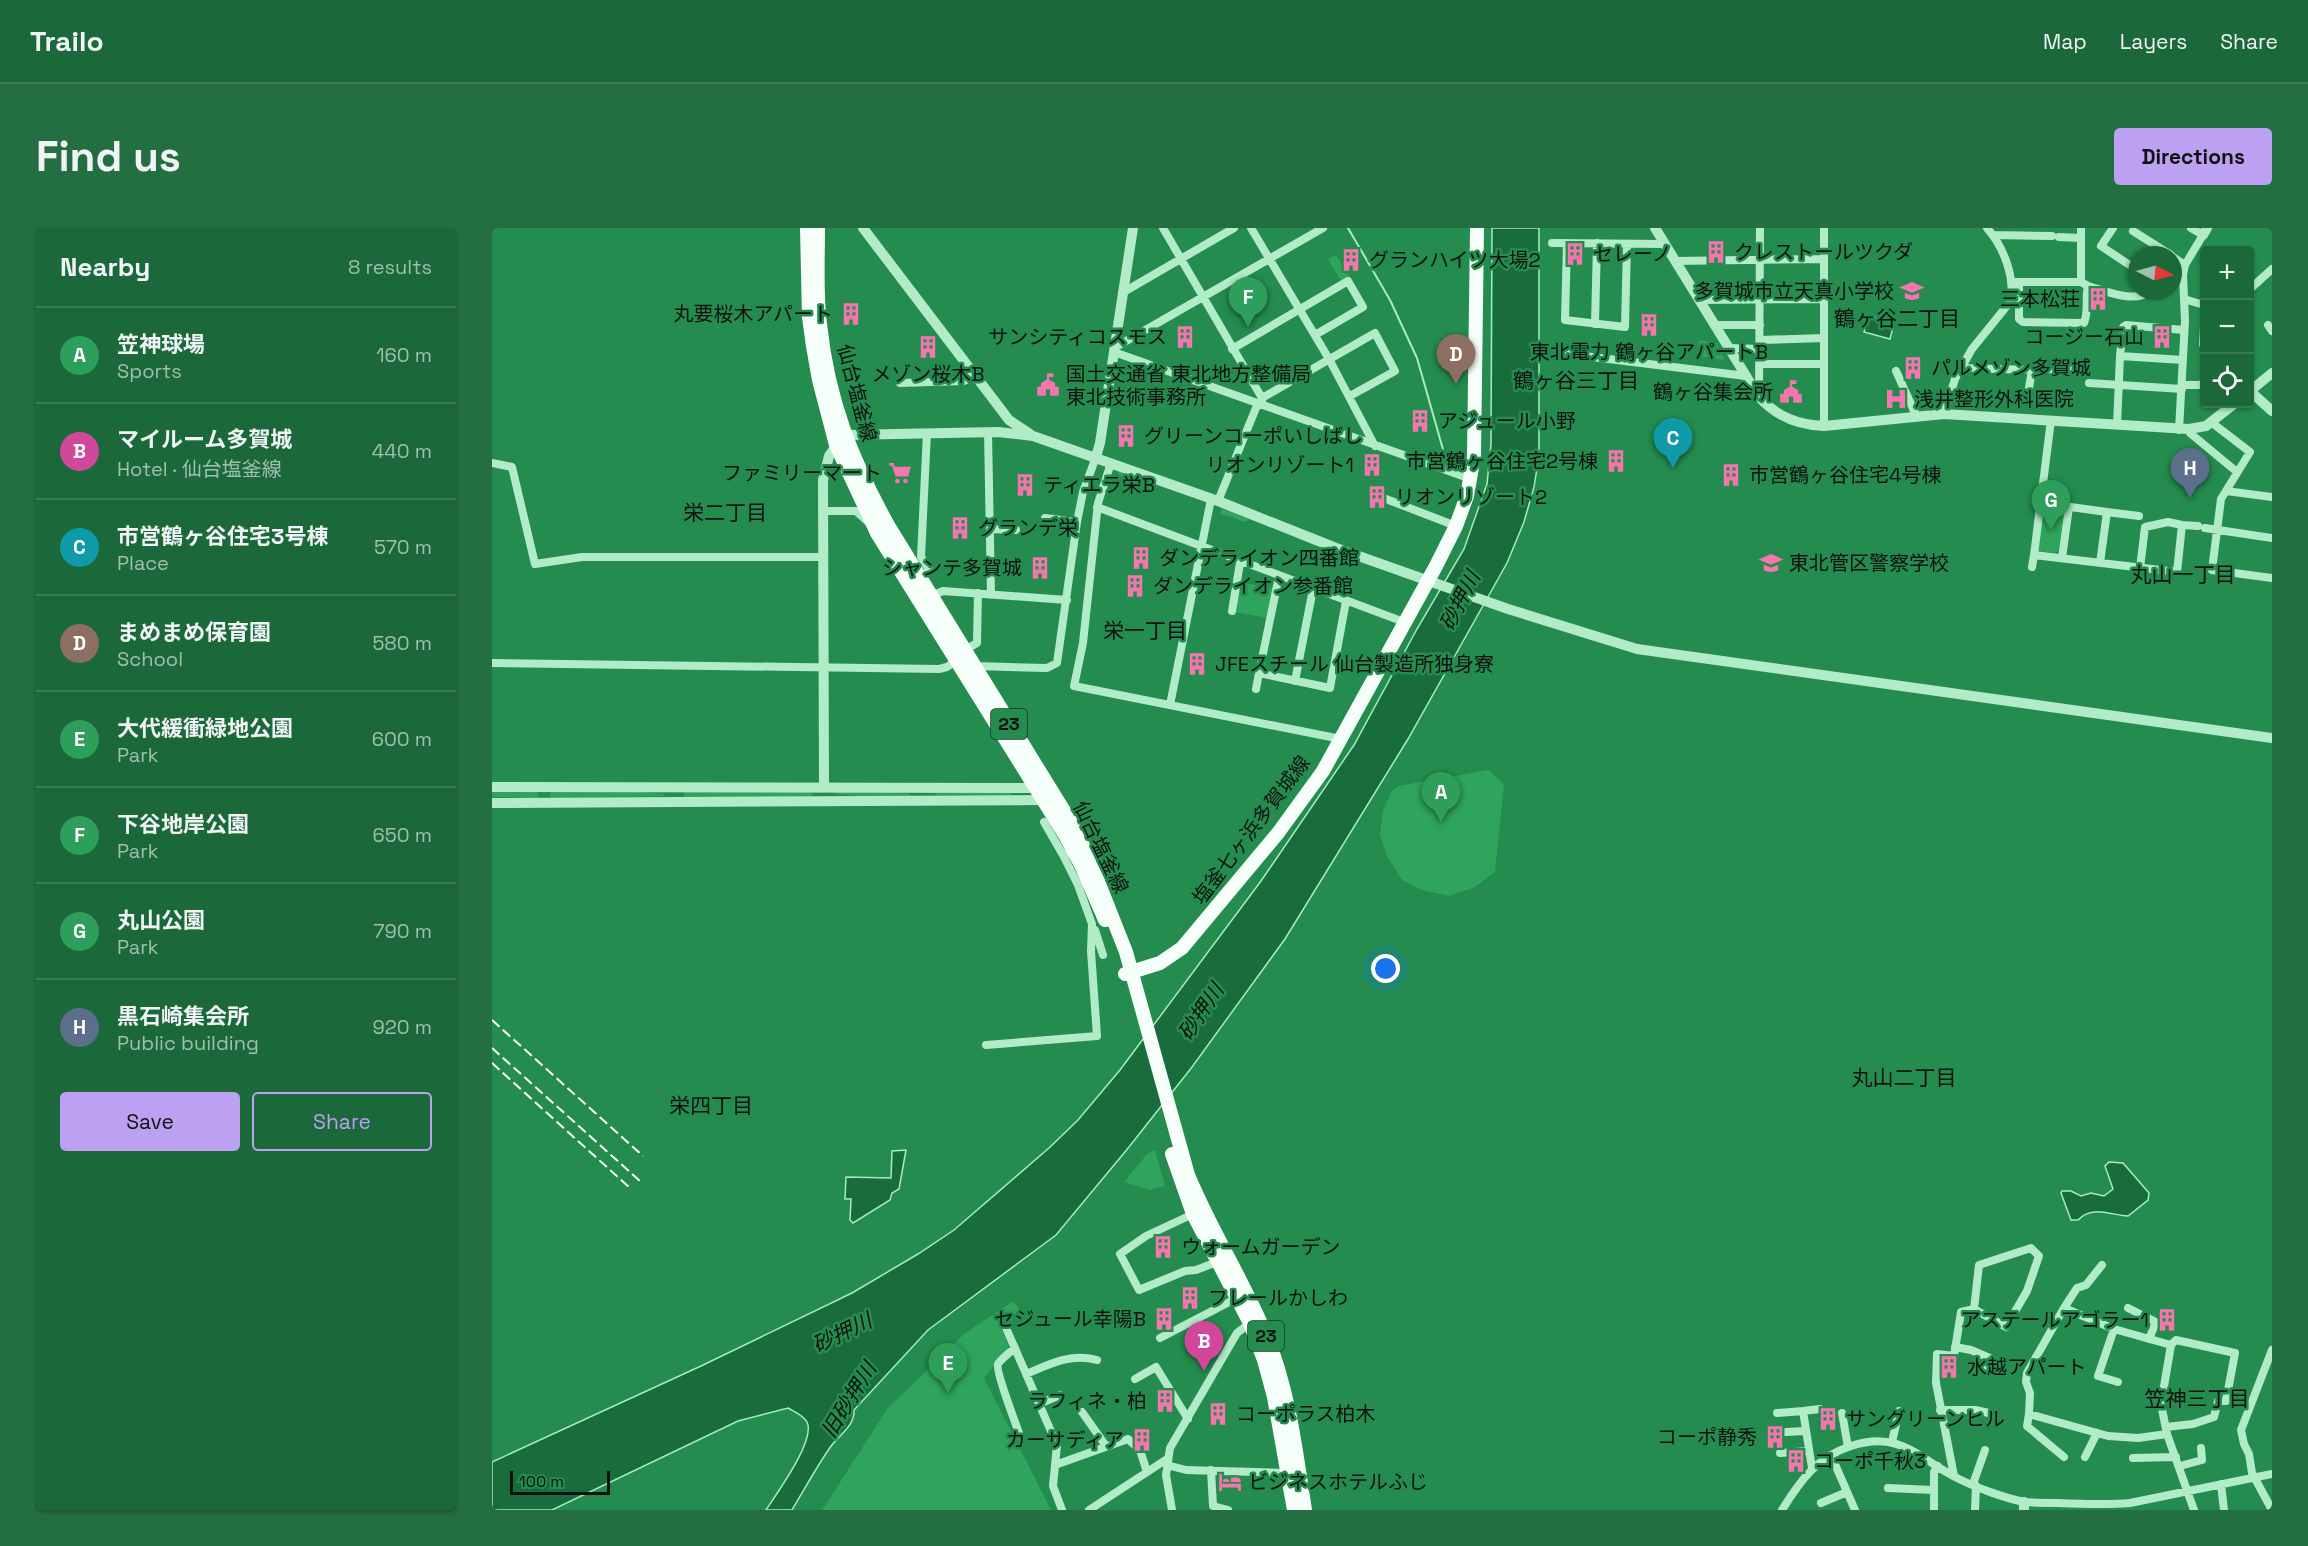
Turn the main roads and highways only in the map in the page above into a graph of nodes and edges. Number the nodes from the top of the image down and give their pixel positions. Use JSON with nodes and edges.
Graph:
{"nodes":[{"id":1,"x":807,"y":228,"type":"edge"},
{"id":2,"x":818,"y":228,"type":"edge"},
{"id":3,"x":1478,"y":228,"type":"edge"},
{"id":4,"x":840,"y":440,"type":"junction"},
{"id":5,"x":961,"y":655,"type":"junction"},
{"id":6,"x":1041,"y":792,"type":"junction"},
{"id":7,"x":1127,"y":973,"type":"junction"},
{"id":8,"x":1165,"y":1114,"type":"junction"},
{"id":9,"x":1254,"y":1320,"type":"junction"},
{"id":10,"x":1294,"y":1510,"type":"edge"},
{"id":11,"x":1305,"y":1510,"type":"edge"}],
"edges":[{"from":1,"to":4,"type":"main road","name":"仙台塩釜線","number":"23"},
{"from":2,"to":4,"type":"main road","name":"仙台塩釜線","number":"23"},
{"from":3,"to":7,"type":"main road","name":"塩釜七ヶ浜多賀城線"},
{"from":4,"to":5,"type":"main road","name":"仙台塩釜線","number":"23"},
{"from":4,"to":5,"type":"main road","name":"仙台塩釜線","number":"23"},
{"from":5,"to":6,"type":"main road","name":"仙台塩釜線","number":"23"},
{"from":5,"to":6,"type":"main road","name":"仙台塩釜線","number":"23"},
{"from":6,"to":7,"type":"main road","name":"仙台塩釜線","number":"23"},
{"from":6,"to":7,"type":"main road","name":"仙台塩釜線","number":"23"},
{"from":7,"to":8,"type":"main road","name":"仙台塩釜線","number":"23"},
{"from":8,"to":9,"type":"main road","name":"仙台塩釜線","number":"23"},
{"from":8,"to":9,"type":"main road","name":"仙台塩釜線","number":"23"},
{"from":9,"to":10,"type":"main road","name":"仙台塩釜線","number":"23"},
{"from":9,"to":11,"type":"main road","name":"仙台塩釜線","number":"23"}]}
